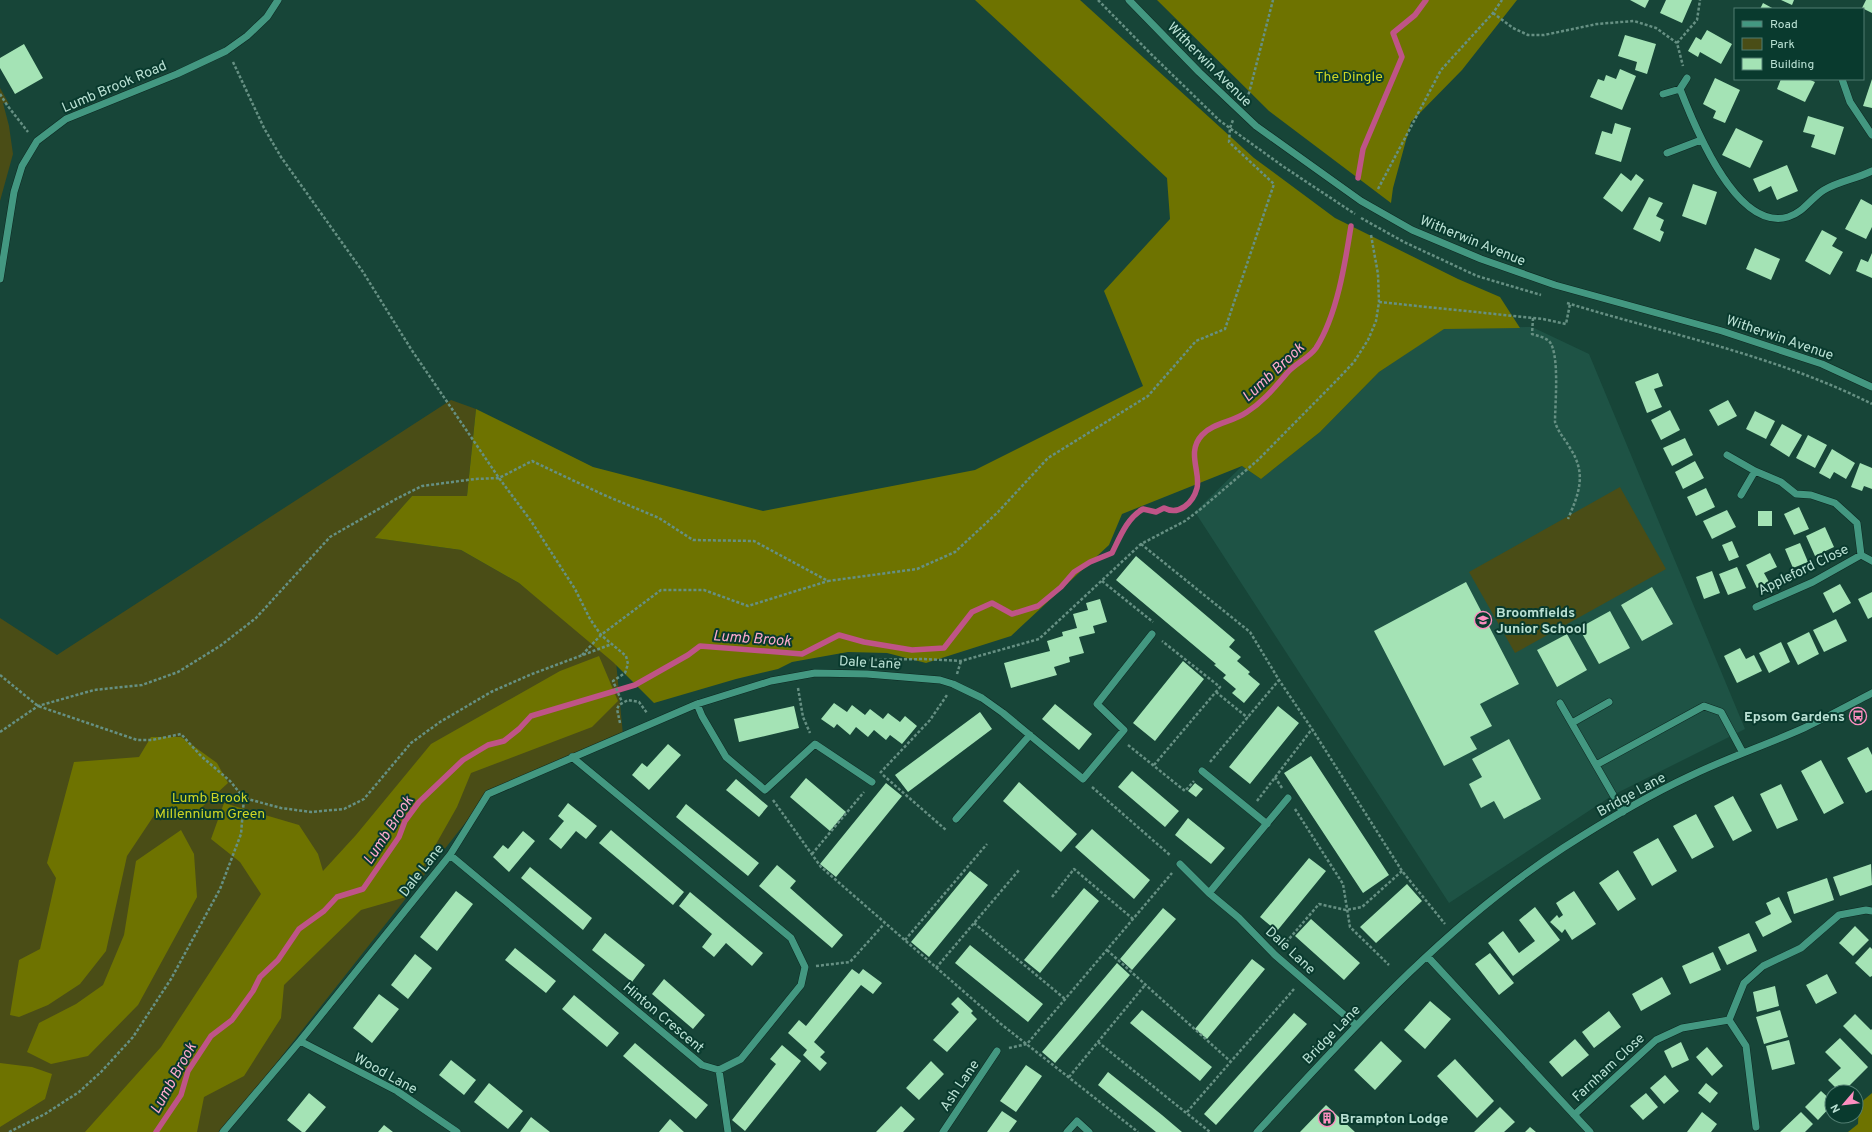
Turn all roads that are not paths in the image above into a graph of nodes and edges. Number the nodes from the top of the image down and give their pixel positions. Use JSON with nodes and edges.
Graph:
{"nodes":[{"id":1,"x":278,"y":0,"type":"edge"},
{"id":2,"x":1129,"y":0,"type":"edge"},
{"id":3,"x":1687,"y":78,"type":"road end"},
{"id":4,"x":1842,"y":80,"type":"edge"},
{"id":5,"x":1680,"y":89,"type":"junction"},
{"id":6,"x":1663,"y":94,"type":"dead end"},
{"id":7,"x":1872,"y":135,"type":"edge"},
{"id":8,"x":1701,"y":140,"type":"junction"},
{"id":9,"x":1667,"y":153,"type":"dead end"},
{"id":10,"x":1872,"y":171,"type":"edge"},
{"id":11,"x":0,"y":279,"type":"edge"},
{"id":12,"x":1872,"y":387,"type":"edge"},
{"id":13,"x":1727,"y":455,"type":"dead end"},
{"id":14,"x":1755,"y":471,"type":"junction"},
{"id":15,"x":1741,"y":495,"type":"dead end"},
{"id":16,"x":1861,"y":555,"type":"junction"},
{"id":17,"x":1872,"y":562,"type":"edge"},
{"id":18,"x":1756,"y":607,"type":"dead end"},
{"id":19,"x":1152,"y":634,"type":"dead end"},
{"id":20,"x":1872,"y":693,"type":"edge"},
{"id":21,"x":1609,"y":702,"type":"dead end"},
{"id":22,"x":1560,"y":703,"type":"dead end"},
{"id":23,"x":697,"y":704,"type":"junction"},
{"id":24,"x":1572,"y":723,"type":"junction"},
{"id":25,"x":1030,"y":735,"type":"junction"},
{"id":26,"x":1743,"y":753,"type":"junction"},
{"id":27,"x":572,"y":757,"type":"junction"},
{"id":28,"x":1596,"y":766,"type":"junction"},
{"id":29,"x":1202,"y":771,"type":"road end"},
{"id":30,"x":872,"y":782,"type":"dead end"},
{"id":31,"x":1288,"y":798,"type":"road end"},
{"id":32,"x":1623,"y":812,"type":"junction"},
{"id":33,"x":956,"y":819,"type":"dead end"},
{"id":34,"x":1267,"y":824,"type":"junction"},
{"id":35,"x":450,"y":855,"type":"junction"},
{"id":36,"x":1180,"y":864,"type":"road end"},
{"id":37,"x":1209,"y":893,"type":"junction"},
{"id":38,"x":1872,"y":911,"type":"edge"},
{"id":39,"x":1427,"y":956,"type":"junction"},
{"id":40,"x":1729,"y":1020,"type":"junction"},
{"id":41,"x":1356,"y":1026,"type":"junction"},
{"id":42,"x":300,"y":1041,"type":"junction"},
{"id":43,"x":997,"y":1051,"type":"road end"},
{"id":44,"x":719,"y":1070,"type":"junction"},
{"id":45,"x":1574,"y":1115,"type":"junction"},
{"id":46,"x":1756,"y":1127,"type":"dead end"},
{"id":47,"x":223,"y":1132,"type":"edge"},
{"id":48,"x":457,"y":1132,"type":"edge"},
{"id":49,"x":728,"y":1132,"type":"edge"},
{"id":50,"x":943,"y":1132,"type":"edge"},
{"id":51,"x":1067,"y":1132,"type":"edge"},
{"id":52,"x":1089,"y":1132,"type":"edge"},
{"id":53,"x":1257,"y":1132,"type":"edge"},
{"id":54,"x":1590,"y":1132,"type":"edge"}],
"edges":[{"from":1,"to":11,"type":"street","name":"Lumb Brook Road"},
{"from":2,"to":12,"type":"street","name":"Witherwin Avenue"},
{"from":3,"to":5,"type":"street"},
{"from":4,"to":7,"type":"street"},
{"from":5,"to":6,"type":"street"},
{"from":5,"to":8,"type":"street"},
{"from":8,"to":9,"type":"street"},
{"from":8,"to":10,"type":"street"},
{"from":13,"to":14,"type":"street","name":"Appleford Close"},
{"from":14,"to":15,"type":"street"},
{"from":14,"to":16,"type":"street","name":"Appleford Close"},
{"from":16,"to":17,"type":"street","name":"Appleford Close"},
{"from":16,"to":18,"type":"street","name":"Appleford Close"},
{"from":19,"to":25,"type":"street","name":"Dale Lane"},
{"from":20,"to":26,"type":"street","name":"Bridge Lane"},
{"from":21,"to":24,"type":"street"},
{"from":22,"to":24,"type":"street"},
{"from":23,"to":25,"type":"street","name":"Dale Lane"},
{"from":23,"to":27,"type":"street","name":"Dale Lane"},
{"from":23,"to":30,"type":"street"},
{"from":24,"to":28,"type":"street"},
{"from":25,"to":33,"type":"street"},
{"from":26,"to":28,"type":"street"},
{"from":26,"to":32,"type":"street","name":"Bridge Lane"},
{"from":27,"to":35,"type":"street","name":"Dale Lane"},
{"from":27,"to":44,"type":"street"},
{"from":28,"to":32,"type":"street"},
{"from":29,"to":34,"type":"street"},
{"from":31,"to":34,"type":"street"},
{"from":32,"to":39,"type":"street","name":"Bridge Lane"},
{"from":34,"to":37,"type":"street"},
{"from":35,"to":42,"type":"street","name":"Dale Lane"},
{"from":35,"to":44,"type":"street","name":"Hinton Crescent"},
{"from":36,"to":37,"type":"street","name":"Dale Lane"},
{"from":37,"to":41,"type":"street","name":"Dale Lane"},
{"from":38,"to":40,"type":"street"},
{"from":39,"to":41,"type":"street","name":"Bridge Lane"},
{"from":39,"to":45,"type":"street"},
{"from":40,"to":45,"type":"street","name":"Farnham Close"},
{"from":40,"to":46,"type":"street"},
{"from":41,"to":53,"type":"street","name":"Bridge Lane"},
{"from":42,"to":47,"type":"street","name":"Dale Lane"},
{"from":42,"to":48,"type":"street","name":"Wood Lane"},
{"from":43,"to":50,"type":"street","name":"Ash Lane"},
{"from":44,"to":49,"type":"street"},
{"from":45,"to":54,"type":"street"},
{"from":51,"to":52,"type":"street"}]}
